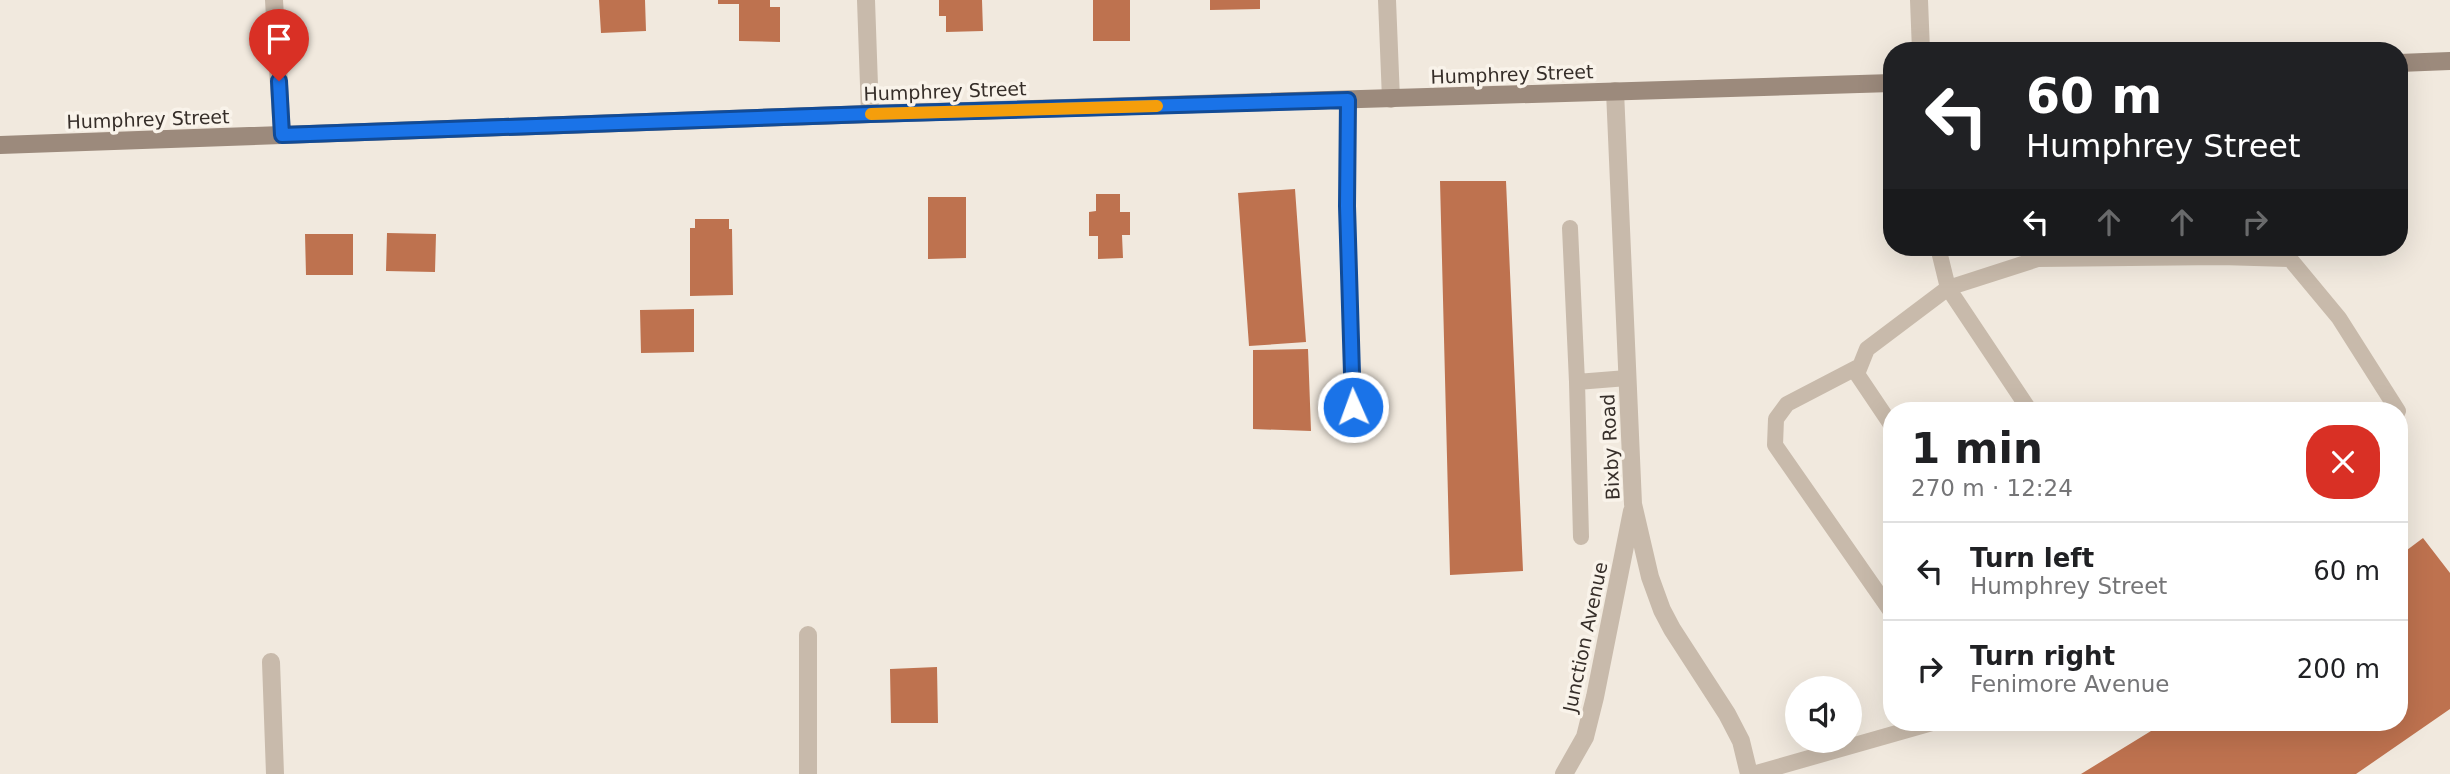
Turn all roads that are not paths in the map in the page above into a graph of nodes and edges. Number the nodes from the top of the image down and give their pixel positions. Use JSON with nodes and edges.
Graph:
{"nodes":[{"id":1,"x":274,"y":0,"type":"edge"},
{"id":2,"x":866,"y":0,"type":"edge"},
{"id":3,"x":1387,"y":0,"type":"edge"},
{"id":4,"x":1919,"y":0,"type":"edge"},
{"id":5,"x":1921,"y":42,"type":"edge"},
{"id":6,"x":2450,"y":61,"type":"edge"},
{"id":7,"x":2408,"y":63,"type":"edge"},
{"id":8,"x":1883,"y":83,"type":"edge"},
{"id":9,"x":1615,"y":91,"type":"junction"},
{"id":10,"x":1391,"y":99,"type":"junction"},
{"id":11,"x":1348,"y":100,"type":"junction"},
{"id":12,"x":870,"y":114,"type":"junction"},
{"id":13,"x":282,"y":135,"type":"junction"},
{"id":14,"x":0,"y":145,"type":"edge"},
{"id":15,"x":1570,"y":228,"type":"dead end"},
{"id":16,"x":1938,"y":256,"type":"edge"},
{"id":17,"x":1948,"y":288,"type":"junction"},
{"id":18,"x":1860,"y":366,"type":"junction"},
{"id":19,"x":1627,"y":378,"type":"junction"},
{"id":20,"x":1577,"y":382,"type":"junction"},
{"id":21,"x":2024,"y":402,"type":"edge"},
{"id":22,"x":2392,"y":402,"type":"edge"},
{"id":23,"x":1353,"y":407,"type":"dead end"},
{"id":24,"x":1883,"y":413,"type":"edge"},
{"id":25,"x":1633,"y":504,"type":"junction"},
{"id":26,"x":1581,"y":537,"type":"dead end"},
{"id":27,"x":1883,"y":600,"type":"edge"},
{"id":28,"x":808,"y":635,"type":"dead end"},
{"id":29,"x":271,"y":662,"type":"dead end"},
{"id":30,"x":1904,"y":731,"type":"edge"},
{"id":31,"x":275,"y":774,"type":"edge"},
{"id":32,"x":808,"y":774,"type":"edge"},
{"id":33,"x":1564,"y":774,"type":"edge"},
{"id":34,"x":1751,"y":774,"type":"edge"}],
"edges":[{"from":1,"to":13,"type":"street"},
{"from":2,"to":12,"type":"street"},
{"from":3,"to":10,"type":"street"},
{"from":4,"to":5,"type":"street"},
{"from":6,"to":7,"type":"street"},
{"from":8,"to":9,"type":"street","name":"Humphrey Street"},
{"from":9,"to":10,"type":"street","name":"Humphrey Street"},
{"from":9,"to":19,"type":"street","name":"Bixby Road"},
{"from":10,"to":11,"type":"street","name":"Humphrey Street"},
{"from":11,"to":12,"type":"street","name":"Humphrey Street"},
{"from":11,"to":23,"type":"lane"},
{"from":12,"to":13,"type":"street","name":"Humphrey Street"},
{"from":13,"to":14,"type":"street","name":"Humphrey Street"},
{"from":15,"to":20,"type":"lane"},
{"from":16,"to":17,"type":"lane"},
{"from":17,"to":18,"type":"lane"},
{"from":17,"to":21,"type":"lane"},
{"from":17,"to":22,"type":"lane"},
{"from":18,"to":24,"type":"lane"},
{"from":18,"to":27,"type":"lane"},
{"from":19,"to":20,"type":"lane"},
{"from":19,"to":25,"type":"street","name":"Bixby Road"},
{"from":20,"to":26,"type":"lane"},
{"from":25,"to":33,"type":"street","name":"Junction Avenue"},
{"from":25,"to":34,"type":"street","name":"Bixby Road"},
{"from":28,"to":32,"type":"street"},
{"from":29,"to":31,"type":"street"},
{"from":30,"to":34,"type":"lane"}]}
